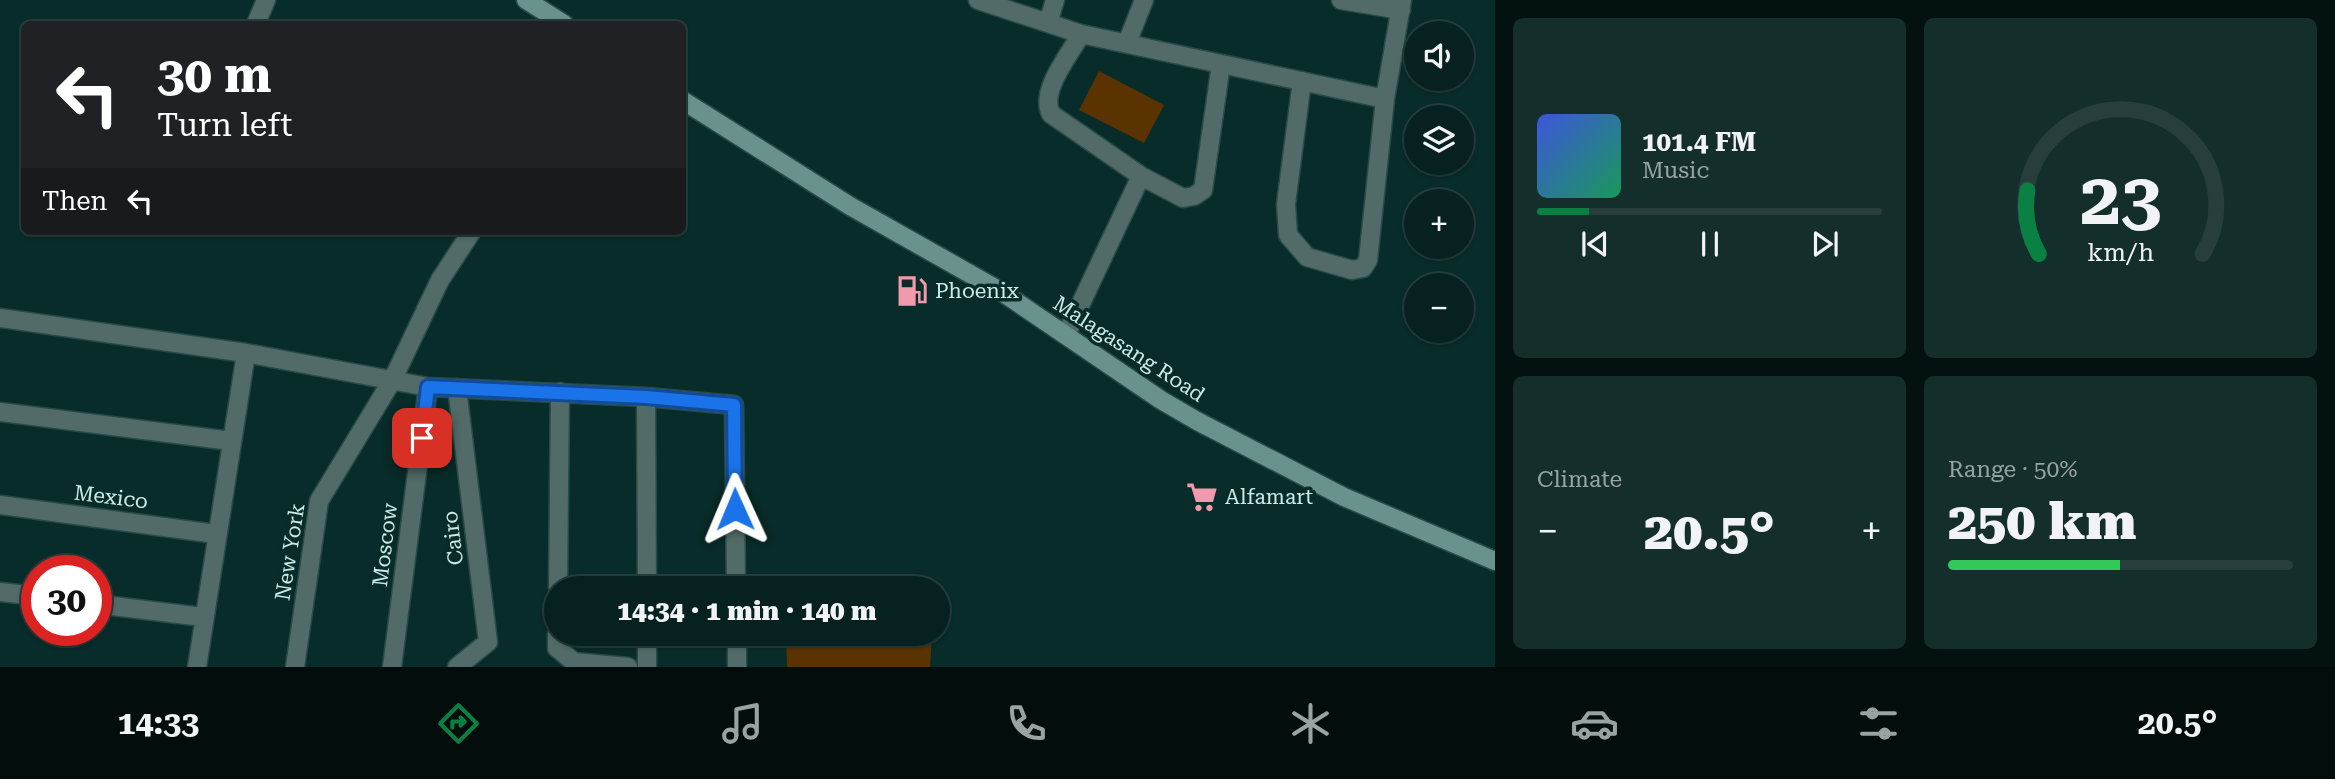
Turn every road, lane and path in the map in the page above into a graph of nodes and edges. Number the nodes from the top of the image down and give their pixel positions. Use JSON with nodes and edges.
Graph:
{"nodes":[{"id":1,"x":266,"y":0,"type":"edge"},
{"id":2,"x":526,"y":0,"type":"edge"},
{"id":3,"x":978,"y":0,"type":"edge"},
{"id":4,"x":1055,"y":0,"type":"edge"},
{"id":5,"x":1144,"y":0,"type":"edge"},
{"id":6,"x":1341,"y":0,"type":"edge"},
{"id":7,"x":1401,"y":5,"type":"edge"},
{"id":8,"x":257,"y":21,"type":"edge"},
{"id":9,"x":559,"y":21,"type":"edge"},
{"id":10,"x":1048,"y":23,"type":"junction"},
{"id":11,"x":1081,"y":34,"type":"junction"},
{"id":12,"x":1127,"y":44,"type":"junction"},
{"id":13,"x":1221,"y":64,"type":"junction"},
{"id":14,"x":1302,"y":81,"type":"junction"},
{"id":15,"x":1385,"y":99,"type":"junction"},
{"id":16,"x":686,"y":103,"type":"edge"},
{"id":17,"x":1141,"y":176,"type":"junction"},
{"id":18,"x":469,"y":235,"type":"edge"},
{"id":19,"x":0,"y":318,"type":"edge"},
{"id":20,"x":1066,"y":335,"type":"junction"},
{"id":21,"x":246,"y":354,"type":"junction"},
{"id":22,"x":393,"y":379,"type":"junction"},
{"id":23,"x":428,"y":387,"type":"junction"},
{"id":24,"x":457,"y":388,"type":"junction"},
{"id":25,"x":560,"y":392,"type":"junction"},
{"id":26,"x":646,"y":397,"type":"junction"},
{"id":27,"x":0,"y":412,"type":"edge"},
{"id":28,"x":231,"y":441,"type":"junction"},
{"id":29,"x":0,"y":506,"type":"edge"},
{"id":30,"x":216,"y":534,"type":"junction"},
{"id":31,"x":1495,"y":561,"type":"edge"},
{"id":32,"x":558,"y":576,"type":"edge"},
{"id":33,"x":647,"y":576,"type":"edge"},
{"id":34,"x":736,"y":576,"type":"edge"},
{"id":35,"x":0,"y":592,"type":"edge"},
{"id":36,"x":21,"y":594,"type":"edge"},
{"id":37,"x":112,"y":606,"type":"edge"},
{"id":38,"x":203,"y":617,"type":"junction"},
{"id":39,"x":557,"y":646,"type":"edge"},
{"id":40,"x":647,"y":646,"type":"edge"},
{"id":41,"x":737,"y":646,"type":"edge"},
{"id":42,"x":197,"y":667,"type":"edge"},
{"id":43,"x":295,"y":667,"type":"edge"},
{"id":44,"x":392,"y":667,"type":"edge"},
{"id":45,"x":457,"y":667,"type":"edge"},
{"id":46,"x":628,"y":667,"type":"edge"},
{"id":47,"x":647,"y":667,"type":"edge"},
{"id":48,"x":737,"y":667,"type":"edge"}],
"edges":[{"from":1,"to":8,"type":"street"},
{"from":2,"to":9,"type":"main road"},
{"from":3,"to":10,"type":"street"},
{"from":4,"to":10,"type":"street"},
{"from":5,"to":12,"type":"street"},
{"from":6,"to":7,"type":"street"},
{"from":7,"to":15,"type":"street"},
{"from":10,"to":11,"type":"street"},
{"from":11,"to":12,"type":"street"},
{"from":11,"to":17,"type":"street"},
{"from":12,"to":13,"type":"street"},
{"from":13,"to":14,"type":"street"},
{"from":13,"to":17,"type":"street"},
{"from":14,"to":15,"type":"street"},
{"from":14,"to":15,"type":"street"},
{"from":16,"to":20,"type":"main road","name":"Malagasang Road"},
{"from":17,"to":20,"type":"street"},
{"from":18,"to":22,"type":"street","name":"New York"},
{"from":19,"to":21,"type":"street"},
{"from":20,"to":31,"type":"main road","name":"Malagasang Road"},
{"from":21,"to":22,"type":"street"},
{"from":21,"to":28,"type":"street"},
{"from":22,"to":23,"type":"street"},
{"from":22,"to":43,"type":"street","name":"New York"},
{"from":23,"to":24,"type":"street"},
{"from":23,"to":44,"type":"street","name":"Moscow"},
{"from":24,"to":25,"type":"street"},
{"from":24,"to":45,"type":"street","name":"Cairo"},
{"from":25,"to":26,"type":"street"},
{"from":25,"to":32,"type":"street"},
{"from":26,"to":33,"type":"street"},
{"from":26,"to":34,"type":"street"},
{"from":27,"to":28,"type":"street"},
{"from":28,"to":30,"type":"street"},
{"from":29,"to":30,"type":"street","name":"Mexico"},
{"from":30,"to":38,"type":"street"},
{"from":35,"to":36,"type":"street"},
{"from":37,"to":38,"type":"street"},
{"from":38,"to":42,"type":"street"},
{"from":39,"to":46,"type":"street"},
{"from":40,"to":47,"type":"street"},
{"from":41,"to":48,"type":"street"}]}
